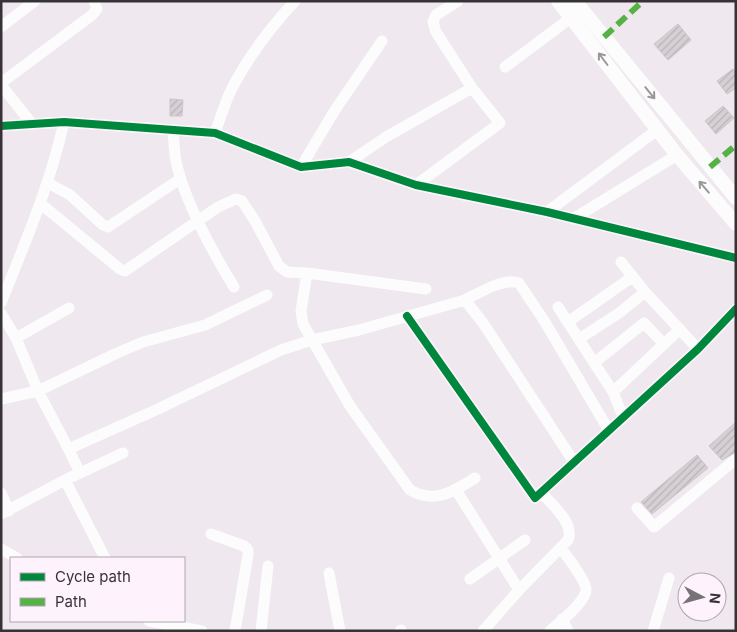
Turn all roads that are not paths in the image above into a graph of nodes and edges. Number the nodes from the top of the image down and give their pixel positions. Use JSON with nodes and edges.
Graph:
{"nodes":[{"id":1,"x":35,"y":1,"type":"edge"},
{"id":2,"x":94,"y":1,"type":"edge"},
{"id":3,"x":295,"y":1,"type":"edge"},
{"id":4,"x":458,"y":1,"type":"edge"},
{"id":5,"x":558,"y":1,"type":"edge"},
{"id":6,"x":575,"y":1,"type":"edge"},
{"id":7,"x":572,"y":17,"type":"junction"},
{"id":8,"x":1,"y":27,"type":"edge"},
{"id":9,"x":382,"y":41,"type":"dead end"},
{"id":10,"x":504,"y":67,"type":"dead end"},
{"id":11,"x":1,"y":84,"type":"edge"},
{"id":12,"x":472,"y":88,"type":"junction"},
{"id":13,"x":64,"y":122,"type":"junction"},
{"id":14,"x":32,"y":124,"type":"junction"},
{"id":15,"x":1,"y":126,"type":"edge"},
{"id":16,"x":173,"y":130,"type":"junction"},
{"id":17,"x":657,"y":130,"type":"junction"},
{"id":18,"x":214,"y":133,"type":"junction"},
{"id":19,"x":677,"y":155,"type":"junction"},
{"id":20,"x":350,"y":162,"type":"junction"},
{"id":21,"x":301,"y":167,"type":"junction"},
{"id":22,"x":180,"y":179,"type":"junction"},
{"id":23,"x":48,"y":183,"type":"junction"},
{"id":24,"x":416,"y":185,"type":"junction"},
{"id":25,"x":736,"y":198,"type":"edge"},
{"id":26,"x":41,"y":204,"type":"junction"},
{"id":27,"x":547,"y":212,"type":"junction"},
{"id":28,"x":573,"y":219,"type":"junction"},
{"id":29,"x":199,"y":220,"type":"junction"},
{"id":30,"x":736,"y":224,"type":"edge"},
{"id":31,"x":736,"y":258,"type":"edge"},
{"id":32,"x":621,"y":262,"type":"dead end"},
{"id":33,"x":307,"y":273,"type":"junction"},
{"id":34,"x":632,"y":277,"type":"junction"},
{"id":35,"x":234,"y":288,"type":"dead end"},
{"id":36,"x":426,"y":289,"type":"dead end"},
{"id":37,"x":645,"y":292,"type":"junction"},
{"id":38,"x":267,"y":295,"type":"dead end"},
{"id":39,"x":465,"y":300,"type":"junction"},
{"id":40,"x":1,"y":303,"type":"edge"},
{"id":41,"x":558,"y":307,"type":"dead end"},
{"id":42,"x":69,"y":308,"type":"dead end"},
{"id":43,"x":736,"y":309,"type":"edge"},
{"id":44,"x":1,"y":313,"type":"edge"},
{"id":45,"x":407,"y":316,"type":"junction"},
{"id":46,"x":568,"y":322,"type":"junction"},
{"id":47,"x":680,"y":329,"type":"junction"},
{"id":48,"x":16,"y":338,"type":"junction"},
{"id":49,"x":579,"y":339,"type":"junction"},
{"id":50,"x":312,"y":340,"type":"junction"},
{"id":51,"x":664,"y":344,"type":"junction"},
{"id":52,"x":698,"y":349,"type":"junction"},
{"id":53,"x":594,"y":363,"type":"junction"},
{"id":54,"x":38,"y":391,"type":"junction"},
{"id":55,"x":613,"y":392,"type":"junction"},
{"id":56,"x":1,"y":399,"type":"edge"},
{"id":57,"x":623,"y":417,"type":"junction"},
{"id":58,"x":608,"y":429,"type":"junction"},
{"id":59,"x":70,"y":452,"type":"junction"},
{"id":60,"x":123,"y":453,"type":"dead end"},
{"id":61,"x":736,"y":459,"type":"edge"},
{"id":62,"x":574,"y":462,"type":"junction"},
{"id":63,"x":80,"y":473,"type":"junction"},
{"id":64,"x":475,"y":478,"type":"dead end"},
{"id":65,"x":66,"y":480,"type":"junction"},
{"id":66,"x":456,"y":490,"type":"junction"},
{"id":67,"x":541,"y":492,"type":"junction"},
{"id":68,"x":1,"y":493,"type":"edge"},
{"id":69,"x":637,"y":508,"type":"dead end"},
{"id":70,"x":5,"y":513,"type":"edge"},
{"id":71,"x":212,"y":534,"type":"dead end"},
{"id":72,"x":525,"y":540,"type":"dead end"},
{"id":73,"x":561,"y":548,"type":"junction"},
{"id":74,"x":2,"y":551,"type":"edge"},
{"id":75,"x":15,"y":557,"type":"edge"},
{"id":76,"x":104,"y":557,"type":"edge"},
{"id":77,"x":499,"y":558,"type":"junction"},
{"id":78,"x":268,"y":566,"type":"dead end"},
{"id":79,"x":329,"y":573,"type":"dead end"},
{"id":80,"x":669,"y":578,"type":"dead end"},
{"id":81,"x":470,"y":579,"type":"dead end"},
{"id":82,"x":519,"y":590,"type":"junction"},
{"id":83,"x":562,"y":619,"type":"junction"},
{"id":84,"x":155,"y":624,"type":"edge"},
{"id":85,"x":202,"y":631,"type":"edge"},
{"id":86,"x":235,"y":631,"type":"edge"},
{"id":87,"x":261,"y":631,"type":"edge"},
{"id":88,"x":340,"y":631,"type":"edge"},
{"id":89,"x":483,"y":631,"type":"edge"},
{"id":90,"x":550,"y":631,"type":"edge"},
{"id":91,"x":568,"y":631,"type":"edge"},
{"id":92,"x":653,"y":631,"type":"edge"}],
"edges":[{"from":1,"to":8,"type":"street"},
{"from":2,"to":11,"type":"street"},
{"from":3,"to":18,"type":"street"},
{"from":4,"to":12,"type":"street"},
{"from":5,"to":7,"type":"main road"},
{"from":6,"to":25,"type":"main road","one_way":true},
{"from":7,"to":10,"type":"street"},
{"from":17,"to":7,"type":"main road","one_way":true},
{"from":9,"to":21,"type":"street"},
{"from":11,"to":14,"type":"street"},
{"from":12,"to":20,"type":"street"},
{"from":12,"to":24,"type":"street"},
{"from":13,"to":14,"type":"street"},
{"from":13,"to":16,"type":"street"},
{"from":13,"to":23,"type":"street"},
{"from":14,"to":15,"type":"street"},
{"from":16,"to":18,"type":"street"},
{"from":16,"to":22,"type":"street"},
{"from":17,"to":19,"type":"main road"},
{"from":17,"to":27,"type":"street"},
{"from":18,"to":21,"type":"street"},
{"from":19,"to":28,"type":"street"},
{"from":30,"to":19,"type":"main road","one_way":true},
{"from":20,"to":21,"type":"street"},
{"from":20,"to":24,"type":"street"},
{"from":22,"to":23,"type":"street"},
{"from":22,"to":29,"type":"street"},
{"from":23,"to":26,"type":"street"},
{"from":24,"to":27,"type":"street"},
{"from":26,"to":29,"type":"street"},
{"from":26,"to":40,"type":"street"},
{"from":27,"to":28,"type":"street"},
{"from":28,"to":31,"type":"street"},
{"from":29,"to":33,"type":"street"},
{"from":29,"to":35,"type":"street"},
{"from":32,"to":34,"type":"street"},
{"from":33,"to":36,"type":"street"},
{"from":33,"to":50,"type":"street"},
{"from":34,"to":37,"type":"street"},
{"from":34,"to":46,"type":"street"},
{"from":37,"to":47,"type":"street"},
{"from":37,"to":49,"type":"street"},
{"from":38,"to":54,"type":"street"},
{"from":39,"to":45,"type":"street"},
{"from":39,"to":58,"type":"street"},
{"from":39,"to":62,"type":"street"},
{"from":41,"to":46,"type":"street"},
{"from":42,"to":48,"type":"street"},
{"from":43,"to":52,"type":"street"},
{"from":44,"to":48,"type":"street"},
{"from":45,"to":50,"type":"street"},
{"from":45,"to":67,"type":"street"},
{"from":46,"to":49,"type":"street"},
{"from":47,"to":51,"type":"street"},
{"from":47,"to":52,"type":"street"},
{"from":48,"to":54,"type":"street"},
{"from":49,"to":53,"type":"street"},
{"from":50,"to":59,"type":"street"},
{"from":50,"to":66,"type":"street"},
{"from":51,"to":53,"type":"street"},
{"from":51,"to":55,"type":"street"},
{"from":52,"to":57,"type":"street"},
{"from":53,"to":55,"type":"street"},
{"from":54,"to":56,"type":"street"},
{"from":54,"to":59,"type":"street"},
{"from":55,"to":57,"type":"street"},
{"from":57,"to":58,"type":"street"},
{"from":58,"to":62,"type":"street"},
{"from":59,"to":63,"type":"street"},
{"from":60,"to":63,"type":"street"},
{"from":61,"to":69,"type":"street"},
{"from":62,"to":67,"type":"street"},
{"from":63,"to":65,"type":"street"},
{"from":64,"to":66,"type":"street"},
{"from":65,"to":70,"type":"street"},
{"from":65,"to":76,"type":"street"},
{"from":66,"to":77,"type":"street"},
{"from":67,"to":73,"type":"street"},
{"from":68,"to":70,"type":"street"},
{"from":71,"to":86,"type":"street"},
{"from":72,"to":77,"type":"street"},
{"from":73,"to":82,"type":"street"},
{"from":73,"to":83,"type":"street"},
{"from":74,"to":75,"type":"street"},
{"from":77,"to":81,"type":"street"},
{"from":77,"to":82,"type":"street"},
{"from":78,"to":87,"type":"street"},
{"from":79,"to":88,"type":"street"},
{"from":80,"to":92,"type":"street"},
{"from":82,"to":89,"type":"street"},
{"from":83,"to":90,"type":"street"},
{"from":83,"to":91,"type":"street"},
{"from":84,"to":85,"type":"street"}]}
